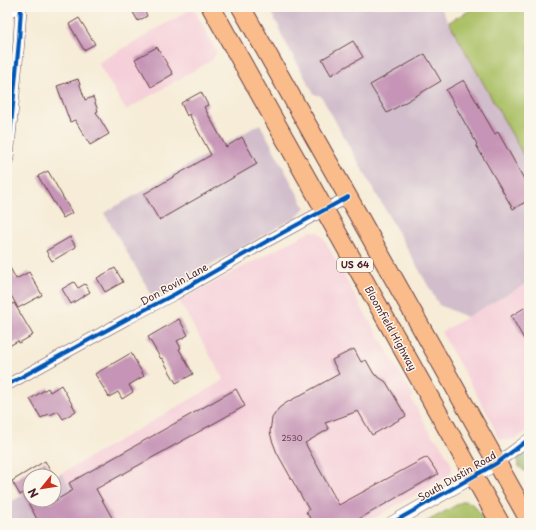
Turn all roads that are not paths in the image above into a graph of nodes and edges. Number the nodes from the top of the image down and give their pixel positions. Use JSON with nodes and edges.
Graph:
{"nodes":[{"id":1,"x":17,"y":7,"type":"edge"},
{"id":2,"x":20,"y":7,"type":"edge"},
{"id":3,"x":211,"y":7,"type":"edge"},
{"id":4,"x":241,"y":7,"type":"edge"},
{"id":5,"x":7,"y":12,"type":"edge"},
{"id":6,"x":7,"y":161,"type":"edge"},
{"id":7,"x":348,"y":196,"type":"junction"},
{"id":8,"x":324,"y":209,"type":"junction"},
{"id":9,"x":7,"y":385,"type":"edge"},
{"id":10,"x":529,"y":439,"type":"edge"},
{"id":11,"x":497,"y":463,"type":"junction"},
{"id":12,"x":473,"y":476,"type":"junction"},
{"id":13,"x":529,"y":520,"type":"edge"},
{"id":14,"x":392,"y":523,"type":"edge"},
{"id":15,"x":500,"y":523,"type":"edge"}],
"edges":[{"from":1,"to":5,"type":"street"},
{"from":2,"to":6,"type":"street"},
{"from":3,"to":8,"type":"highway","name":"Bloomfield Highway","number":"US 64"},
{"from":4,"to":7,"type":"highway","number":"US 64"},
{"from":7,"to":8,"type":"street","name":"Don Rovin Lane"},
{"from":7,"to":11,"type":"highway","number":"US 64"},
{"from":8,"to":9,"type":"street","name":"Don Rovin Lane"},
{"from":8,"to":12,"type":"highway","name":"Bloomfield Highway","number":"US 64"},
{"from":10,"to":11,"type":"street","name":"South Dustin Road"},
{"from":11,"to":12,"type":"street","name":"South Dustin Road"},
{"from":11,"to":13,"type":"highway","number":"US 64"},
{"from":12,"to":14,"type":"street","name":"South Dustin Road"},
{"from":12,"to":15,"type":"highway","name":"Bloomfield Highway","number":"US 64"}]}
